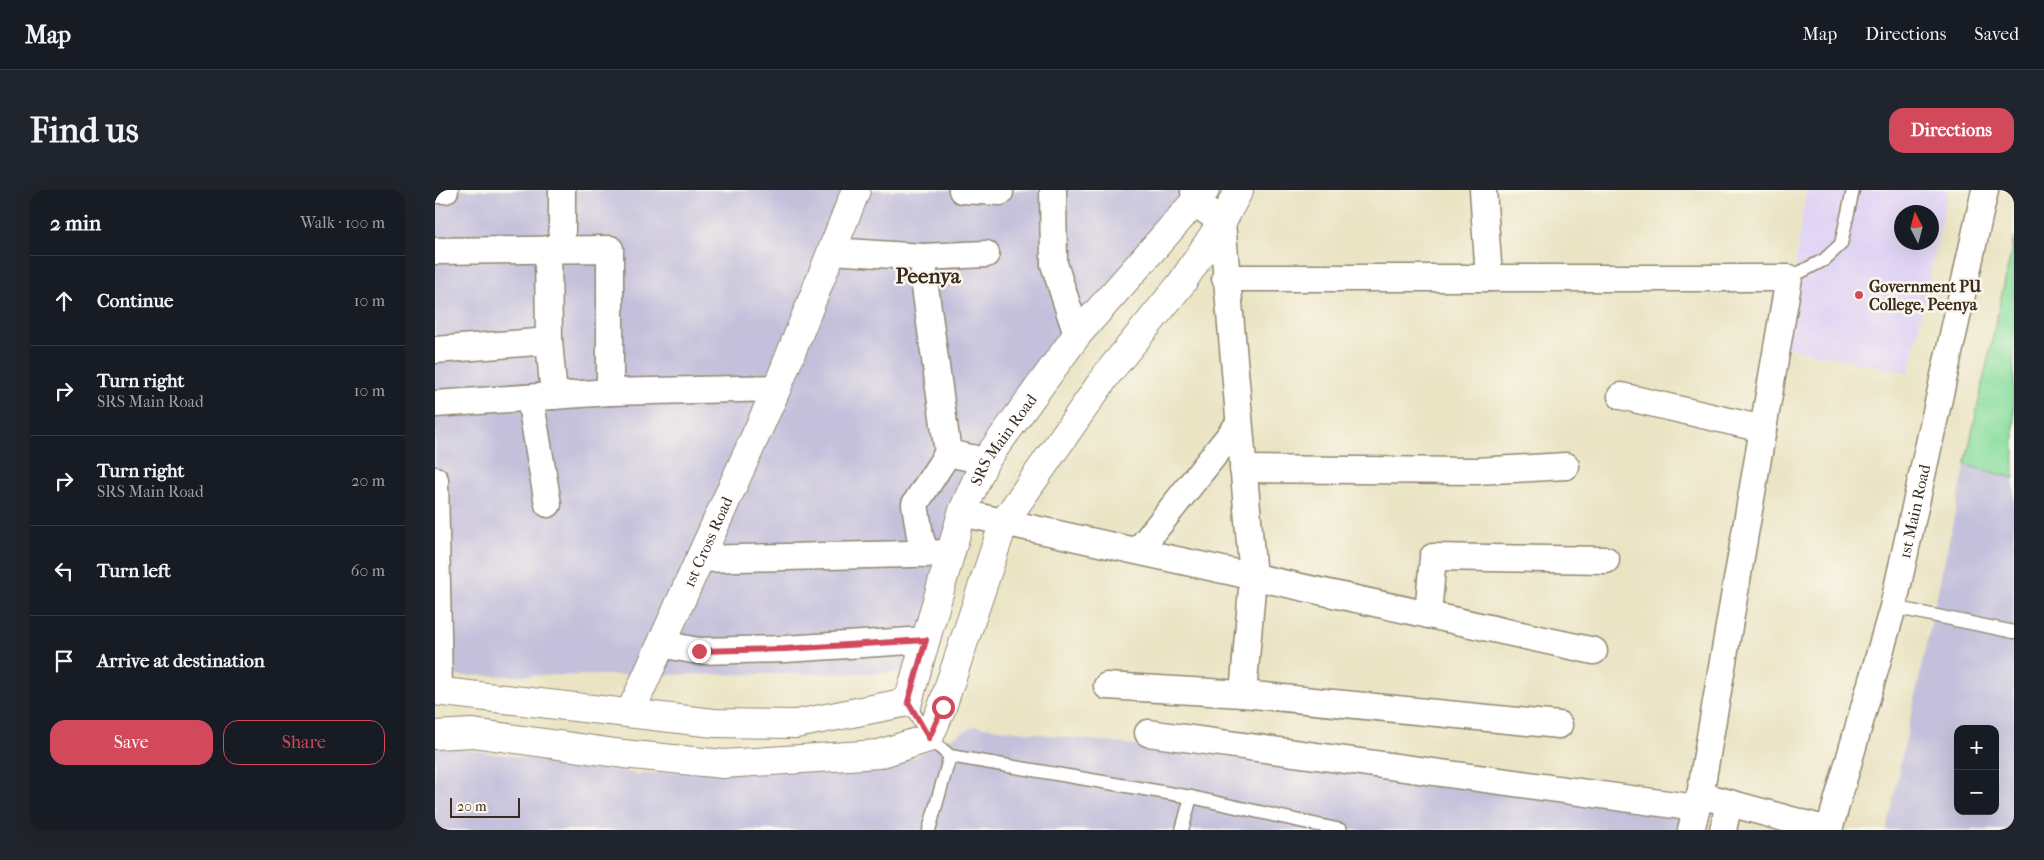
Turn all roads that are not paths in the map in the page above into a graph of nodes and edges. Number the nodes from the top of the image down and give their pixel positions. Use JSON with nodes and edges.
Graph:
{"nodes":[{"id":1,"x":435,"y":190,"type":"edge"},
{"id":2,"x":445,"y":190,"type":"edge"},
{"id":3,"x":562,"y":190,"type":"edge"},
{"id":4,"x":856,"y":190,"type":"edge"},
{"id":5,"x":961,"y":190,"type":"edge"},
{"id":6,"x":1053,"y":190,"type":"edge"},
{"id":7,"x":1239,"y":190,"type":"edge"},
{"id":8,"x":1483,"y":190,"type":"edge"},
{"id":9,"x":1853,"y":190,"type":"edge"},
{"id":10,"x":1985,"y":190,"type":"edge"},
{"id":11,"x":1000,"y":192,"type":"dead end"},
{"id":12,"x":1198,"y":194,"type":"edge"},
{"id":13,"x":1222,"y":222,"type":"junction"},
{"id":14,"x":555,"y":249,"type":"junction"},
{"id":15,"x":435,"y":251,"type":"edge"},
{"id":16,"x":832,"y":251,"type":"junction"},
{"id":17,"x":986,"y":254,"type":"dead end"},
{"id":18,"x":923,"y":258,"type":"junction"},
{"id":19,"x":1225,"y":278,"type":"junction"},
{"id":20,"x":1489,"y":278,"type":"junction"},
{"id":21,"x":1789,"y":278,"type":"junction"},
{"id":22,"x":1077,"y":335,"type":"junction"},
{"id":23,"x":549,"y":341,"type":"junction"},
{"id":24,"x":435,"y":350,"type":"edge"},
{"id":25,"x":777,"y":388,"type":"junction"},
{"id":26,"x":610,"y":392,"type":"junction"},
{"id":27,"x":1621,"y":396,"type":"dead end"},
{"id":28,"x":542,"y":397,"type":"junction"},
{"id":29,"x":435,"y":404,"type":"edge"},
{"id":30,"x":1238,"y":425,"type":"junction"},
{"id":31,"x":1763,"y":428,"type":"junction"},
{"id":32,"x":948,"y":453,"type":"junction"},
{"id":33,"x":985,"y":461,"type":"junction"},
{"id":34,"x":1566,"y":466,"type":"dead end"},
{"id":35,"x":1243,"y":469,"type":"junction"},
{"id":36,"x":435,"y":480,"type":"edge"},
{"id":37,"x":548,"y":504,"type":"dead end"},
{"id":38,"x":962,"y":513,"type":"junction"},
{"id":39,"x":1004,"y":522,"type":"junction"},
{"id":40,"x":1138,"y":551,"type":"junction"},
{"id":41,"x":938,"y":554,"type":"junction"},
{"id":42,"x":699,"y":559,"type":"junction"},
{"id":43,"x":1606,"y":560,"type":"dead end"},
{"id":44,"x":1253,"y":577,"type":"junction"},
{"id":45,"x":1893,"y":607,"type":"junction"},
{"id":46,"x":1428,"y":615,"type":"junction"},
{"id":47,"x":2014,"y":632,"type":"edge"},
{"id":48,"x":926,"y":640,"type":"junction"},
{"id":49,"x":661,"y":644,"type":"junction"},
{"id":50,"x":1594,"y":651,"type":"dead end"},
{"id":51,"x":1107,"y":686,"type":"dead end"},
{"id":52,"x":437,"y":691,"type":"edge"},
{"id":53,"x":1243,"y":694,"type":"junction"},
{"id":54,"x":908,"y":702,"type":"junction"},
{"id":55,"x":629,"y":713,"type":"junction"},
{"id":56,"x":1559,"y":725,"type":"dead end"},
{"id":57,"x":1148,"y":733,"type":"dead end"},
{"id":58,"x":435,"y":735,"type":"edge"},
{"id":59,"x":929,"y":738,"type":"junction"},
{"id":60,"x":950,"y":756,"type":"junction"},
{"id":61,"x":1191,"y":797,"type":"junction"},
{"id":62,"x":1729,"y":803,"type":"junction"},
{"id":63,"x":1696,"y":811,"type":"edge"},
{"id":64,"x":929,"y":830,"type":"edge"},
{"id":65,"x":1182,"y":830,"type":"edge"},
{"id":66,"x":1341,"y":830,"type":"edge"},
{"id":67,"x":1723,"y":830,"type":"edge"},
{"id":68,"x":1824,"y":830,"type":"edge"}],
"edges":[{"from":1,"to":2,"type":"street"},
{"from":3,"to":14,"type":"street"},
{"from":4,"to":16,"type":"street","name":"1st Cross Road"},
{"from":5,"to":11,"type":"street"},
{"from":6,"to":22,"type":"street"},
{"from":7,"to":13,"type":"street"},
{"from":8,"to":20,"type":"street"},
{"from":9,"to":21,"type":"lane"},
{"from":10,"to":45,"type":"street","name":"1st Main Road"},
{"from":12,"to":13,"type":"street"},
{"from":12,"to":22,"type":"street","name":"SRS Main Road"},
{"from":13,"to":19,"type":"street"},
{"from":13,"to":39,"type":"street"},
{"from":14,"to":15,"type":"street"},
{"from":14,"to":23,"type":"street"},
{"from":14,"to":26,"type":"street"},
{"from":16,"to":18,"type":"street"},
{"from":16,"to":25,"type":"street","name":"1st Cross Road"},
{"from":17,"to":18,"type":"street"},
{"from":18,"to":32,"type":"street"},
{"from":19,"to":20,"type":"street"},
{"from":19,"to":30,"type":"street"},
{"from":20,"to":21,"type":"street"},
{"from":21,"to":31,"type":"street"},
{"from":22,"to":33,"type":"street","name":"SRS Main Road"},
{"from":23,"to":24,"type":"street"},
{"from":23,"to":28,"type":"street"},
{"from":25,"to":26,"type":"street"},
{"from":25,"to":42,"type":"street","name":"1st Cross Road"},
{"from":26,"to":28,"type":"street"},
{"from":27,"to":31,"type":"street"},
{"from":28,"to":29,"type":"street"},
{"from":28,"to":37,"type":"street"},
{"from":30,"to":35,"type":"street"},
{"from":30,"to":40,"type":"street"},
{"from":31,"to":63,"type":"street"},
{"from":32,"to":33,"type":"street"},
{"from":32,"to":41,"type":"street"},
{"from":33,"to":38,"type":"street","name":"SRS Main Road"},
{"from":34,"to":35,"type":"street"},
{"from":35,"to":44,"type":"street"},
{"from":36,"to":52,"type":"street"},
{"from":38,"to":39,"type":"street"},
{"from":38,"to":41,"type":"street","name":"SRS Main Road"},
{"from":39,"to":40,"type":"street"},
{"from":39,"to":59,"type":"street"},
{"from":40,"to":44,"type":"street"},
{"from":41,"to":42,"type":"street"},
{"from":41,"to":48,"type":"street","name":"SRS Main Road"},
{"from":42,"to":49,"type":"street","name":"1st Cross Road"},
{"from":43,"to":46,"type":"street"},
{"from":44,"to":46,"type":"street"},
{"from":44,"to":53,"type":"street"},
{"from":45,"to":47,"type":"lane"},
{"from":45,"to":68,"type":"street","name":"1st Main Road"},
{"from":46,"to":50,"type":"street"},
{"from":48,"to":49,"type":"street"},
{"from":48,"to":54,"type":"street","name":"SRS Main Road"},
{"from":49,"to":55,"type":"street","name":"1st Cross Road"},
{"from":51,"to":53,"type":"street"},
{"from":52,"to":55,"type":"street"},
{"from":53,"to":56,"type":"street"},
{"from":54,"to":55,"type":"street"},
{"from":54,"to":59,"type":"lane"},
{"from":57,"to":63,"type":"street","name":"1st Main Road"},
{"from":58,"to":59,"type":"street"},
{"from":59,"to":60,"type":"lane"},
{"from":60,"to":61,"type":"lane"},
{"from":60,"to":64,"type":"lane"},
{"from":61,"to":65,"type":"lane"},
{"from":61,"to":66,"type":"lane"},
{"from":62,"to":63,"type":"street","name":"1st Main Road"},
{"from":62,"to":67,"type":"street"},
{"from":62,"to":68,"type":"street","name":"1st Main Road"}]}
